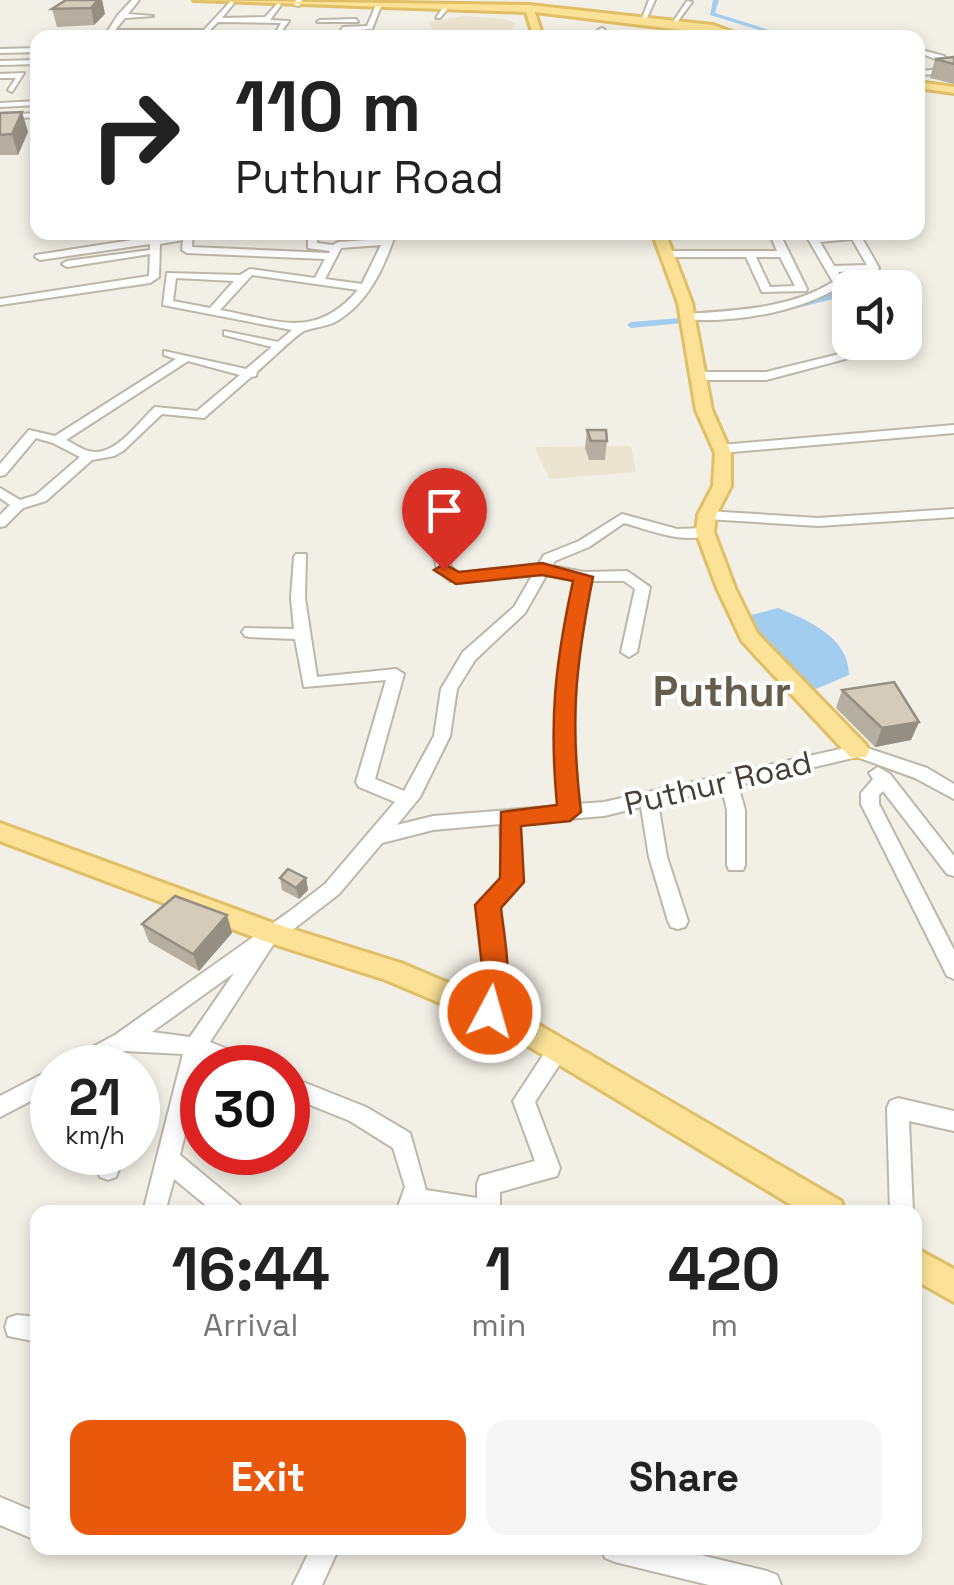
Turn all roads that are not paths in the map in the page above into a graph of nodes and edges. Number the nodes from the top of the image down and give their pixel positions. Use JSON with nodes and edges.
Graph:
{"nodes":[{"id":1,"x":136,"y":0,"type":"edge"},
{"id":2,"x":198,"y":0,"type":"edge"},
{"id":3,"x":652,"y":0,"type":"edge"},
{"id":4,"x":214,"y":1,"type":"edge"},
{"id":5,"x":280,"y":2,"type":"edge"},
{"id":6,"x":298,"y":2,"type":"edge"},
{"id":7,"x":689,"y":2,"type":"edge"},
{"id":8,"x":231,"y":3,"type":"junction"},
{"id":9,"x":380,"y":4,"type":"edge"},
{"id":10,"x":528,"y":4,"type":"edge"},
{"id":11,"x":446,"y":6,"type":"junction"},
{"id":12,"x":120,"y":16,"type":"junction"},
{"id":13,"x":150,"y":16,"type":"dead end"},
{"id":14,"x":438,"y":17,"type":"dead end"},
{"id":15,"x":640,"y":20,"type":"junction"},
{"id":16,"x":372,"y":21,"type":"junction"},
{"id":17,"x":213,"y":22,"type":"junction"},
{"id":18,"x":320,"y":22,"type":"dead end"},
{"id":19,"x":263,"y":23,"type":"junction"},
{"id":20,"x":175,"y":24,"type":"dead end"},
{"id":21,"x":673,"y":24,"type":"junction"},
{"id":22,"x":110,"y":30,"type":"edge"},
{"id":23,"x":204,"y":30,"type":"edge"},
{"id":24,"x":282,"y":30,"type":"dead end"},
{"id":25,"x":343,"y":30,"type":"edge"},
{"id":26,"x":537,"y":30,"type":"edge"},
{"id":27,"x":642,"y":30,"type":"edge"},
{"id":28,"x":703,"y":30,"type":"edge"},
{"id":29,"x":30,"y":50,"type":"edge"},
{"id":30,"x":0,"y":51,"type":"edge"},
{"id":31,"x":928,"y":53,"type":"dead end"},
{"id":32,"x":30,"y":62,"type":"edge"},
{"id":33,"x":0,"y":63,"type":"edge"},
{"id":34,"x":30,"y":75,"type":"edge"},
{"id":35,"x":0,"y":76,"type":"edge"},
{"id":36,"x":21,"y":76,"type":"junction"},
{"id":37,"x":925,"y":78,"type":"edge"},
{"id":38,"x":925,"y":82,"type":"edge"},
{"id":39,"x":0,"y":90,"type":"edge"},
{"id":40,"x":12,"y":90,"type":"junction"},
{"id":41,"x":953,"y":90,"type":"edge"},
{"id":42,"x":30,"y":102,"type":"edge"},
{"id":43,"x":2,"y":104,"type":"edge"},
{"id":44,"x":30,"y":115,"type":"edge"},
{"id":45,"x":0,"y":117,"type":"edge"},
{"id":46,"x":172,"y":240,"type":"edge"},
{"id":47,"x":187,"y":240,"type":"edge"},
{"id":48,"x":313,"y":240,"type":"edge"},
{"id":49,"x":382,"y":240,"type":"edge"},
{"id":50,"x":389,"y":240,"type":"edge"},
{"id":51,"x":661,"y":240,"type":"edge"},
{"id":52,"x":777,"y":240,"type":"edge"},
{"id":53,"x":815,"y":240,"type":"edge"},
{"id":54,"x":858,"y":240,"type":"edge"},
{"id":55,"x":156,"y":245,"type":"junction"},
{"id":56,"x":335,"y":251,"type":"junction"},
{"id":57,"x":667,"y":254,"type":"junction"},
{"id":58,"x":750,"y":254,"type":"junction"},
{"id":59,"x":783,"y":254,"type":"junction"},
{"id":60,"x":40,"y":256,"type":"dead end"},
{"id":61,"x":67,"y":264,"type":"dead end"},
{"id":62,"x":833,"y":269,"type":"junction"},
{"id":63,"x":242,"y":278,"type":"junction"},
{"id":64,"x":318,"y":283,"type":"junction"},
{"id":65,"x":365,"y":288,"type":"junction"},
{"id":66,"x":0,"y":302,"type":"edge"},
{"id":67,"x":214,"y":310,"type":"junction"},
{"id":68,"x":686,"y":317,"type":"junction"},
{"id":69,"x":301,"y":328,"type":"junction"},
{"id":70,"x":228,"y":333,"type":"dead end"},
{"id":71,"x":282,"y":346,"type":"junction"},
{"id":72,"x":168,"y":353,"type":"dead end"},
{"id":73,"x":186,"y":358,"type":"junction"},
{"id":74,"x":832,"y":359,"type":"edge"},
{"id":75,"x":252,"y":374,"type":"junction"},
{"id":76,"x":698,"y":376,"type":"junction"},
{"id":77,"x":954,"y":429,"type":"edge"},
{"id":78,"x":57,"y":440,"type":"junction"},
{"id":79,"x":721,"y":449,"type":"junction"},
{"id":80,"x":88,"y":456,"type":"junction"},
{"id":81,"x":0,"y":472,"type":"edge"},
{"id":82,"x":0,"y":492,"type":"edge"},
{"id":83,"x":18,"y":505,"type":"junction"},
{"id":84,"x":954,"y":513,"type":"edge"},
{"id":85,"x":0,"y":523,"type":"edge"},
{"id":86,"x":706,"y":524,"type":"junction"},
{"id":87,"x":438,"y":540,"type":"dead end"},
{"id":88,"x":301,"y":558,"type":"dead end"},
{"id":89,"x":542,"y":569,"type":"junction"},
{"id":90,"x":584,"y":577,"type":"junction"},
{"id":91,"x":250,"y":632,"type":"dead end"},
{"id":92,"x":302,"y":634,"type":"junction"},
{"id":93,"x":629,"y":652,"type":"dead end"},
{"id":94,"x":858,"y":751,"type":"junction"},
{"id":95,"x":884,"y":779,"type":"junction"},
{"id":96,"x":728,"y":780,"type":"junction"},
{"id":97,"x":376,"y":786,"type":"junction"},
{"id":98,"x":954,"y":792,"type":"edge"},
{"id":99,"x":649,"y":799,"type":"junction"},
{"id":100,"x":408,"y":800,"type":"junction"},
{"id":101,"x":570,"y":812,"type":"junction"},
{"id":102,"x":509,"y":818,"type":"junction"},
{"id":103,"x":0,"y":832,"type":"edge"},
{"id":104,"x":380,"y":832,"type":"junction"},
{"id":105,"x":736,"y":866,"type":"dead end"},
{"id":106,"x":954,"y":870,"type":"edge"},
{"id":107,"x":678,"y":921,"type":"dead end"},
{"id":108,"x":273,"y":934,"type":"junction"},
{"id":109,"x":954,"y":970,"type":"edge"},
{"id":110,"x":490,"y":1012,"type":"junction"},
{"id":111,"x":124,"y":1045,"type":"edge"},
{"id":112,"x":146,"y":1045,"type":"edge"},
{"id":113,"x":196,"y":1045,"type":"joint"},
{"id":114,"x":558,"y":1050,"type":"junction"},
{"id":115,"x":30,"y":1091,"type":"edge"},
{"id":116,"x":310,"y":1095,"type":"edge"},
{"id":117,"x":0,"y":1107,"type":"edge"},
{"id":118,"x":180,"y":1108,"type":"edge"},
{"id":119,"x":954,"y":1122,"type":"edge"},
{"id":120,"x":167,"y":1160,"type":"junction"},
{"id":121,"x":156,"y":1205,"type":"edge"},
{"id":122,"x":222,"y":1205,"type":"edge"},
{"id":123,"x":410,"y":1205,"type":"edge"},
{"id":124,"x":489,"y":1205,"type":"edge"},
{"id":125,"x":818,"y":1205,"type":"edge"},
{"id":126,"x":902,"y":1205,"type":"edge"},
{"id":127,"x":922,"y":1267,"type":"edge"},
{"id":128,"x":954,"y":1286,"type":"edge"},
{"id":129,"x":0,"y":1512,"type":"edge"},
{"id":130,"x":30,"y":1525,"type":"edge"},
{"id":131,"x":321,"y":1555,"type":"edge"},
{"id":132,"x":642,"y":1555,"type":"edge"},
{"id":133,"x":748,"y":1583,"type":"edge"},
{"id":134,"x":307,"y":1585,"type":"edge"}],
"edges":[{"from":1,"to":12,"type":"street"},
{"from":2,"to":4,"type":"main road"},
{"from":3,"to":15,"type":"street"},
{"from":4,"to":8,"type":"main road"},
{"from":5,"to":6,"type":"main road"},
{"from":5,"to":8,"type":"main road"},
{"from":5,"to":19,"type":"street"},
{"from":6,"to":9,"type":"main road"},
{"from":7,"to":21,"type":"street"},
{"from":8,"to":17,"type":"street"},
{"from":9,"to":11,"type":"main road"},
{"from":9,"to":16,"type":"street"},
{"from":10,"to":11,"type":"main road"},
{"from":10,"to":15,"type":"main road"},
{"from":10,"to":26,"type":"main road"},
{"from":11,"to":14,"type":"street"},
{"from":12,"to":13,"type":"street"},
{"from":12,"to":22,"type":"street"},
{"from":15,"to":21,"type":"main road"},
{"from":15,"to":27,"type":"street"},
{"from":16,"to":18,"type":"street"},
{"from":16,"to":25,"type":"street"},
{"from":17,"to":19,"type":"street"},
{"from":17,"to":20,"type":"street"},
{"from":17,"to":23,"type":"street"},
{"from":19,"to":24,"type":"street"},
{"from":21,"to":28,"type":"main road"},
{"from":29,"to":30,"type":"street"},
{"from":31,"to":37,"type":"street"},
{"from":32,"to":33,"type":"street"},
{"from":34,"to":36,"type":"street"},
{"from":35,"to":36,"type":"street"},
{"from":36,"to":40,"type":"street"},
{"from":38,"to":41,"type":"main road"},
{"from":39,"to":40,"type":"street"},
{"from":40,"to":43,"type":"street"},
{"from":42,"to":43,"type":"street"},
{"from":44,"to":45,"type":"street"},
{"from":46,"to":55,"type":"street"},
{"from":47,"to":56,"type":"street"},
{"from":48,"to":56,"type":"street"},
{"from":49,"to":56,"type":"street"},
{"from":50,"to":65,"type":"street"},
{"from":51,"to":57,"type":"main road"},
{"from":52,"to":59,"type":"street"},
{"from":53,"to":62,"type":"street"},
{"from":54,"to":62,"type":"street"},
{"from":55,"to":60,"type":"street"},
{"from":55,"to":61,"type":"street"},
{"from":55,"to":66,"type":"street"},
{"from":56,"to":64,"type":"street"},
{"from":57,"to":58,"type":"street"},
{"from":57,"to":68,"type":"main road"},
{"from":58,"to":59,"type":"street"},
{"from":58,"to":59,"type":"street"},
{"from":62,"to":68,"type":"street"},
{"from":63,"to":64,"type":"street"},
{"from":63,"to":67,"type":"street"},
{"from":63,"to":67,"type":"street"},
{"from":64,"to":65,"type":"street"},
{"from":65,"to":69,"type":"street"},
{"from":67,"to":69,"type":"street"},
{"from":68,"to":76,"type":"main road"},
{"from":69,"to":71,"type":"street"},
{"from":70,"to":71,"type":"street"},
{"from":71,"to":75,"type":"street"},
{"from":72,"to":73,"type":"street"},
{"from":73,"to":75,"type":"street"},
{"from":73,"to":78,"type":"street"},
{"from":74,"to":76,"type":"street"},
{"from":75,"to":80,"type":"street"},
{"from":76,"to":79,"type":"main road"},
{"from":77,"to":79,"type":"street"},
{"from":78,"to":80,"type":"street"},
{"from":78,"to":81,"type":"street"},
{"from":79,"to":86,"type":"main road"},
{"from":80,"to":83,"type":"street"},
{"from":82,"to":83,"type":"street"},
{"from":83,"to":85,"type":"street"},
{"from":84,"to":86,"type":"street"},
{"from":86,"to":89,"type":"street"},
{"from":86,"to":94,"type":"main road"},
{"from":87,"to":89,"type":"street"},
{"from":88,"to":92,"type":"street"},
{"from":89,"to":90,"type":"street"},
{"from":89,"to":100,"type":"street"},
{"from":90,"to":93,"type":"street"},
{"from":90,"to":101,"type":"street"},
{"from":91,"to":92,"type":"street"},
{"from":92,"to":97,"type":"street"},
{"from":94,"to":95,"type":"street"},
{"from":94,"to":96,"type":"street","name":"Puthur Road"},
{"from":94,"to":98,"type":"street","name":"Puthur Road"},
{"from":95,"to":106,"type":"street"},
{"from":95,"to":109,"type":"street"},
{"from":96,"to":99,"type":"street","name":"Puthur Road"},
{"from":96,"to":105,"type":"street"},
{"from":97,"to":100,"type":"street"},
{"from":97,"to":104,"type":"street"},
{"from":99,"to":101,"type":"street","name":"Puthur Road"},
{"from":99,"to":107,"type":"street"},
{"from":100,"to":104,"type":"street"},
{"from":101,"to":102,"type":"street","name":"Puthur Road"},
{"from":102,"to":104,"type":"street","name":"Puthur Road"},
{"from":102,"to":110,"type":"street"},
{"from":103,"to":108,"type":"main road"},
{"from":104,"to":108,"type":"street"},
{"from":108,"to":110,"type":"main road"},
{"from":108,"to":111,"type":"street"},
{"from":108,"to":113,"type":"street"},
{"from":110,"to":114,"type":"main road"},
{"from":112,"to":113,"type":"street"},
{"from":114,"to":124,"type":"street"},
{"from":114,"to":125,"type":"main road"},
{"from":115,"to":117,"type":"street"},
{"from":116,"to":123,"type":"street"},
{"from":118,"to":120,"type":"street"},
{"from":119,"to":126,"type":"street"},
{"from":120,"to":121,"type":"street"},
{"from":120,"to":122,"type":"street"},
{"from":127,"to":128,"type":"main road"},
{"from":129,"to":130,"type":"street"},
{"from":131,"to":134,"type":"street"},
{"from":132,"to":133,"type":"street"}]}
